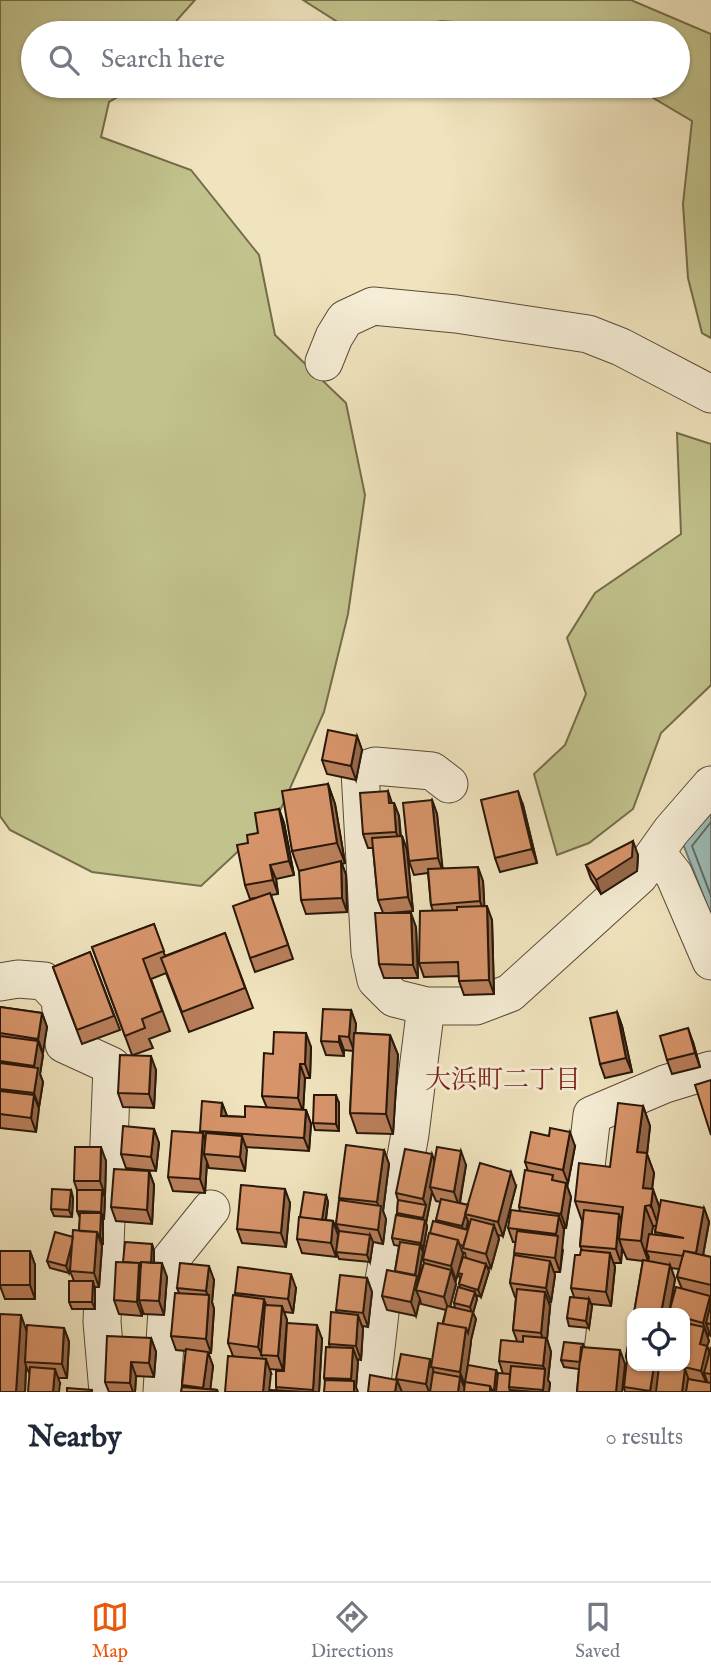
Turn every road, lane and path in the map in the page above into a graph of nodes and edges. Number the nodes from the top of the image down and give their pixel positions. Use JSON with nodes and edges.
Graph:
{"nodes":[{"id":1,"x":324,"y":362,"type":"dead end"},
{"id":2,"x":711,"y":394,"type":"edge"},
{"id":3,"x":449,"y":785,"type":"dead end"},
{"id":4,"x":711,"y":785,"type":"edge"},
{"id":5,"x":656,"y":852,"type":"junction"},
{"id":6,"x":711,"y":961,"type":"edge"},
{"id":7,"x":0,"y":982,"type":"edge"},
{"id":8,"x":426,"y":1006,"type":"junction"},
{"id":9,"x":711,"y":1070,"type":"edge"},
{"id":10,"x":211,"y":1209,"type":"dead end"},
{"id":11,"x":108,"y":1392,"type":"edge"},
{"id":12,"x":162,"y":1392,"type":"edge"},
{"id":13,"x":371,"y":1392,"type":"edge"},
{"id":14,"x":560,"y":1392,"type":"edge"}],
"edges":[{"from":1,"to":2,"type":"street"},
{"from":3,"to":8,"type":"street"},
{"from":4,"to":5,"type":"street"},
{"from":5,"to":6,"type":"street"},
{"from":5,"to":8,"type":"street"},
{"from":7,"to":11,"type":"street"},
{"from":8,"to":13,"type":"street"},
{"from":9,"to":14,"type":"street"},
{"from":10,"to":12,"type":"street"}]}
